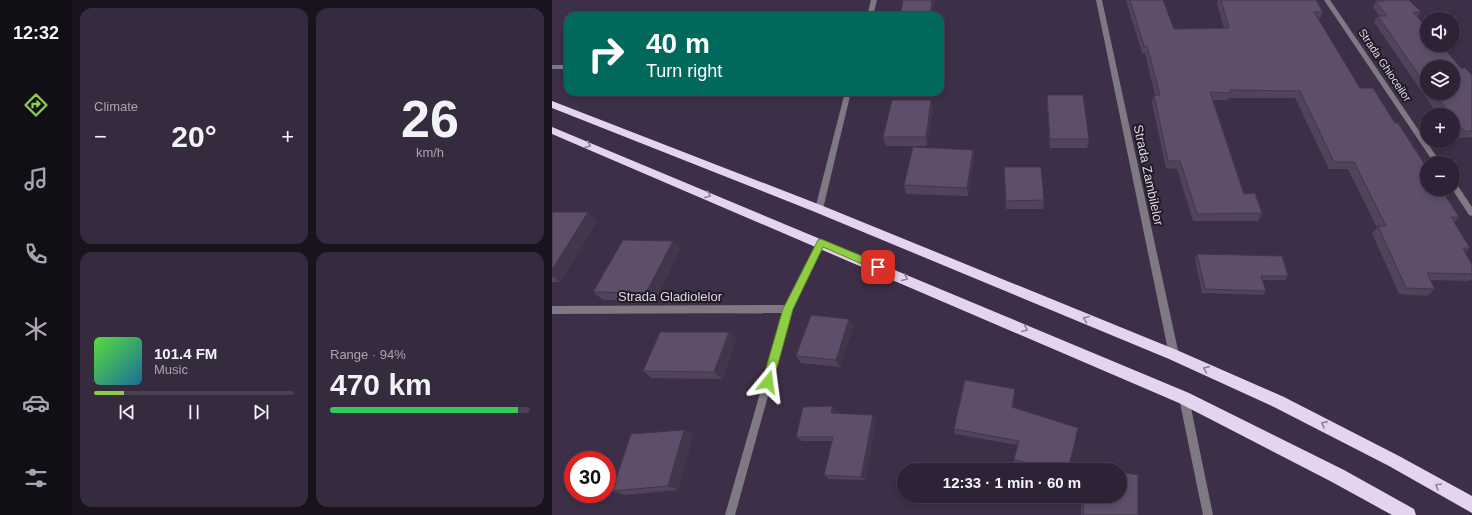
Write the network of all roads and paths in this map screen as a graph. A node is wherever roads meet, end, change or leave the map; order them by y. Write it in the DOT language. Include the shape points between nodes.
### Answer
graph roads {
  1 [pos="874,0"];
  2 [pos="1099,0"];
  3 [pos="1327,0"];
  4 [pos="871,12"];
  5 [pos="552,67"];
  6 [pos="564,67"];
  7 [pos="847,96"];
  8 [pos="552,104"];
  9 [pos="552,130"];
  10 [pos="1433,156"];
  11 [pos="1460,195"];
  12 [pos="818,209"];
  13 [pos="1472,213"];
  14 [pos="821,243"];
  15 [pos="788,309"];
  16 [pos="552,310"];
  17 [pos="1174,356"];
  18 [pos="1184,398"];
  19 [pos="1472,505"];
  20 [pos="730,515"];
  21 [pos="1208,515"];
  22 [pos="1408,515"];
  1 -- 4 [label="street"];
  2 -- 17 [label="street, Strada Zambilelor"];
  3 -- 10 [label="street, Strada Ghioceilor"];
  5 -- 6 [label="street"];
  7 -- 12 [label="street"];
  8 -- 12 [label="highway"];
  9 -- 14 [label="highway, one-way"];
  11 -- 13 [label="street"];
  17 -- 12 [label="highway, one-way"];
  14 -- 15 [label="street"];
  14 -- 18 [label="highway, one-way"];
  15 -- 16 [label="street, Strada Gladiolelor"];
  15 -- 20 [label="street"];
  19 -- 17 [label="highway, one-way" via="1394,461 1279,402"];
  18 -- 21 [label="street"];
  18 -- 22 [label="highway" via="1338,476"];
}
